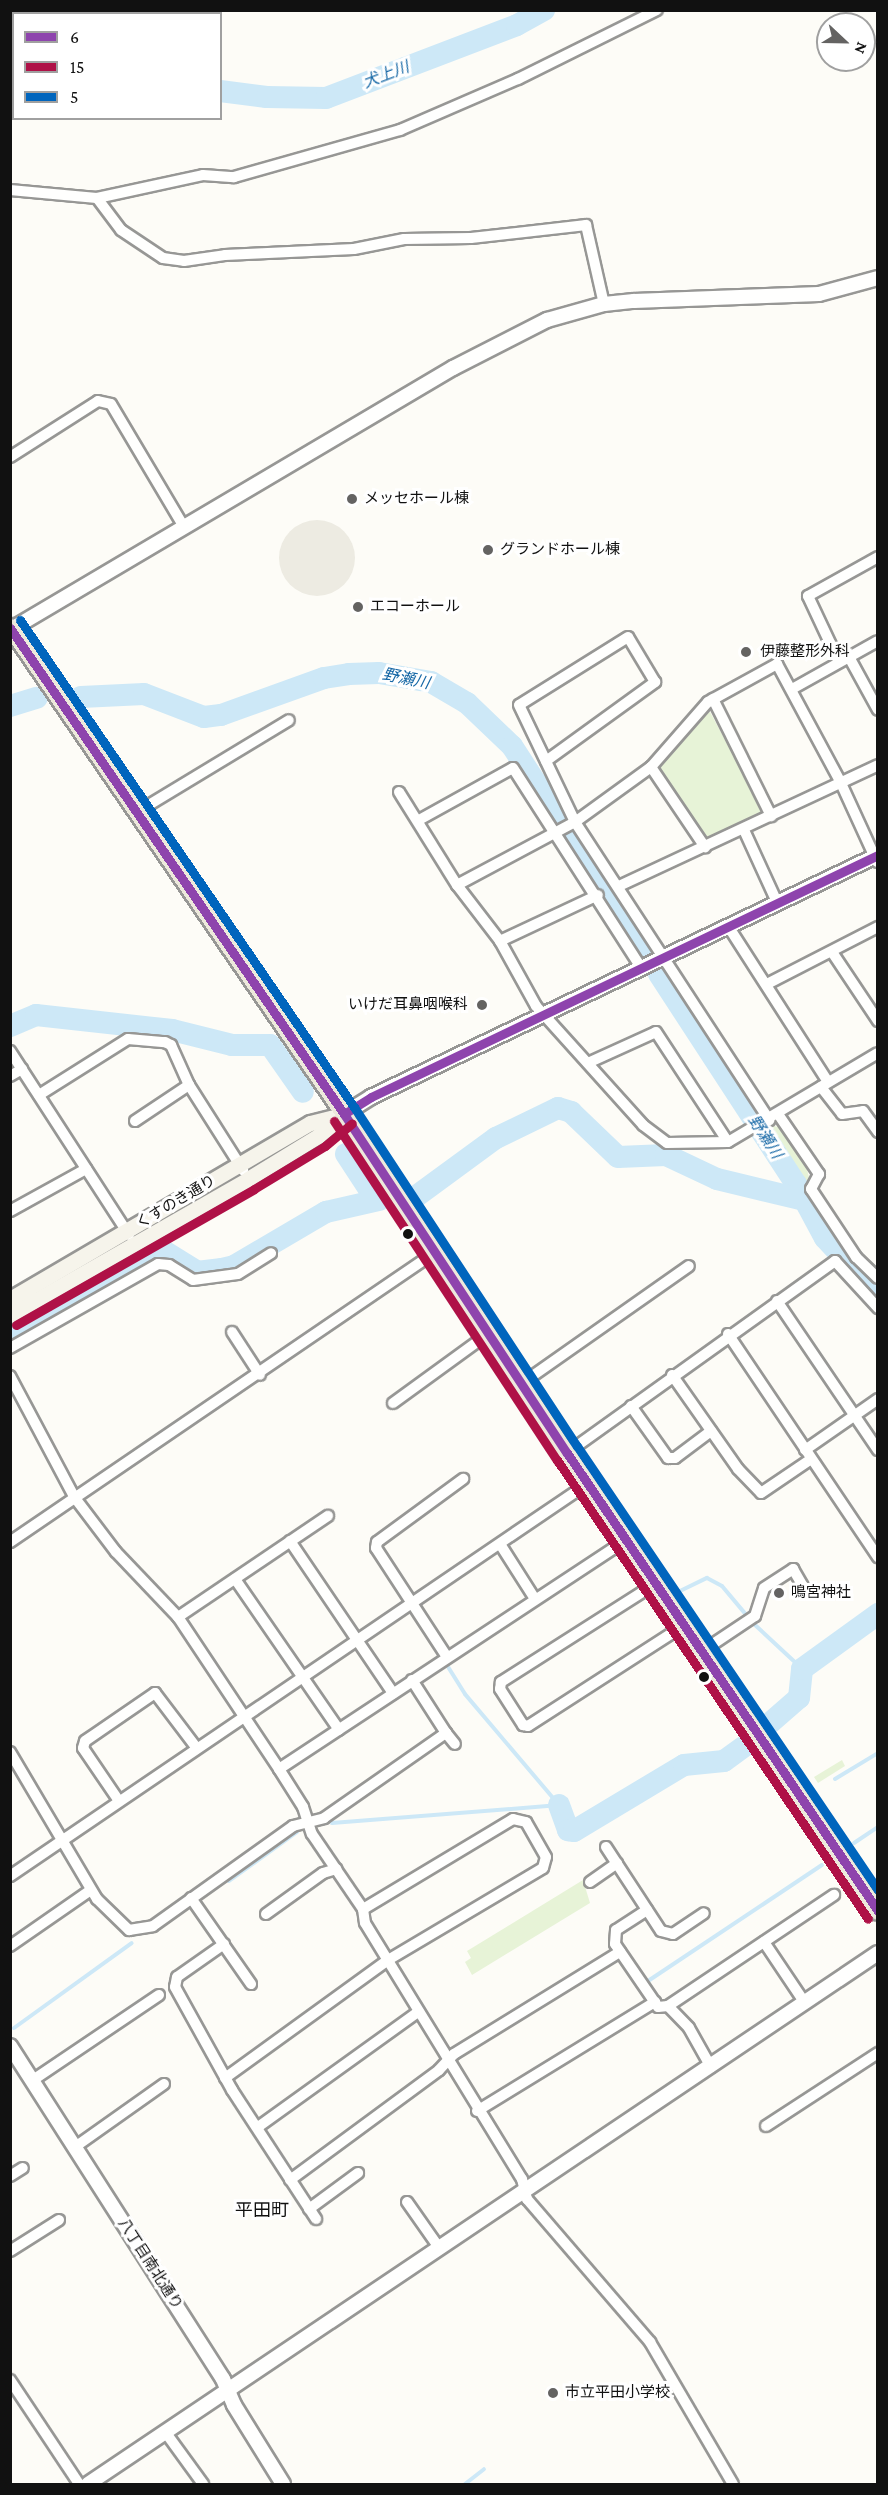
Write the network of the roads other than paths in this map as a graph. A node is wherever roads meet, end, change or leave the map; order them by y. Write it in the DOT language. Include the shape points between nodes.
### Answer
graph roads {
  1 [pos="657,10"];
  2 [pos="10,190"];
  3 [pos="97,198"];
  4 [pos="878,278"];
  5 [pos="604,304"];
  6 [pos="10,457"];
  7 [pos="184,527"];
  8 [pos="878,557"];
  9 [pos="11,629"];
  10 [pos="878,641"];
  11 [pos="844,660"];
  12 [pos="792,689"];
  13 [pos="713,699"];
  14 [pos="878,710"];
  15 [pos="289,720"];
  16 [pos="546,761"];
  17 [pos="878,765"];
  18 [pos="651,767"];
  19 [pos="840,781"];
  20 [pos="399,792"];
  21 [pos="139,811"];
  22 [pos="771,816"];
  23 [pos="419,820"];
  24 [pos="573,823"];
  25 [pos="744,830"];
  26 [pos="558,833"];
  27 [pos="705,847"];
  28 [pos="876,858"];
  29 [pos="457,885"];
  30 [pos="619,886"];
  31 [pos="598,895"];
  32 [pos="777,902"];
  33 [pos="728,926"];
  34 [pos="878,927"];
  35 [pos="500,941"];
  36 [pos="832,952"];
  37 [pos="664,956"];
  38 [pos="641,967"];
  39 [pos="767,984"];
  40 [pos="544,1014"];
  41 [pos="878,1022"];
  42 [pos="10,1051"];
  43 [pos="878,1053"];
  44 [pos="590,1062"];
  45 [pos="22,1069"];
  46 [pos="10,1076"];
  47 [pos="824,1084"];
  48 [pos="189,1085"];
  49 [pos="39,1095"];
  50 [pos="344,1114"];
  51 [pos="135,1121"];
  52 [pos="766,1121"];
  53 [pos="878,1132"];
  54 [pos="729,1142"];
  55 [pos="239,1165"];
  56 [pos="86,1169"];
  57 [pos="248,1179"];
  58 [pos="10,1211"];
  59 [pos="127,1231"];
  60 [pos="134,1247"];
  61 [pos="271,1253"];
  62 [pos="434,1253"];
  63 [pos="689,1266"];
  64 [pos="878,1278"];
  65 [pos="10,1299"];
  66 [pos="777,1301"];
  67 [pos="878,1308"];
  68 [pos="10,1315"];
  69 [pos="232,1332"];
  70 [pos="488,1334"];
  71 [pos="728,1334"];
  72 [pos="10,1348"];
  73 [pos="260,1375"];
  74 [pos="672,1375"];
  75 [pos="10,1376"];
  76 [pos="521,1384"];
  77 [pos="878,1399"];
  78 [pos="393,1403"];
  79 [pos="631,1406"];
  80 [pos="854,1416"];
  81 [pos="711,1431"];
  82 [pos="878,1450"];
  83 [pos="567,1453"];
  84 [pos="808,1454"];
  85 [pos="463,1479"];
  86 [pos="587,1484"];
  87 [pos="75,1498"];
  88 [pos="328,1516"];
  89 [pos="626,1540"];
  90 [pos="291,1541"];
  91 [pos="10,1542"];
  92 [pos="500,1544"];
  93 [pos="878,1557"];
  94 [pos="235,1579"];
  95 [pos="655,1584"];
  96 [pos="803,1586"];
  97 [pos="535,1599"];
  98 [pos="413,1602"];
  99 [pos="178,1617"];
  100 [pos="683,1626"];
  101 [pos="357,1640"];
  102 [pos="701,1652"];
  103 [pos="447,1657"];
  104 [pos="303,1678"];
  105 [pos="412,1680"];
  106 [pos="393,1693"];
  107 [pos="244,1715"];
  108 [pos="339,1730"];
  109 [pos="447,1733"];
  110 [pos="455,1744"];
  111 [pos="196,1747"];
  112 [pos="10,1752"];
  113 [pos="279,1769"];
  114 [pos="119,1801"];
  115 [pos="308,1821"];
  116 [pos="64,1839"];
  117 [pos="606,1847"];
  118 [pos="617,1863"];
  119 [pos="336,1869"];
  120 [pos="10,1876"];
  121 [pos="590,1882"];
  122 [pos="91,1890"];
  123 [pos="834,1894"];
  124 [pos="191,1898"];
  125 [pos="363,1909"];
  126 [pos="647,1910"];
  127 [pos="878,1912"];
  128 [pos="704,1913"];
  129 [pos="266,1914"];
  130 [pos="764,1942"];
  131 [pos="224,1944"];
  132 [pos="10,1946"];
  133 [pos="620,1952"];
  134 [pos="878,1953"];
  135 [pos="388,1960"];
  136 [pos="251,1984"];
  137 [pos="159,1995"];
  138 [pos="654,2002"];
  139 [pos="805,2003"];
  140 [pos="669,2006"];
  141 [pos="418,2012"];
  142 [pos="10,2046"];
  143 [pos="878,2053"];
  144 [pos="448,2062"];
  145 [pos="711,2067"];
  146 [pos="225,2078"];
  147 [pos="33,2080"];
  148 [pos="164,2084"];
  149 [pos="477,2111"];
  150 [pos="766,2126"];
  151 [pos="258,2127"];
  152 [pos="75,2147"];
  153 [pos="23,2168"];
  154 [pos="358,2173"];
  155 [pos="10,2176"];
  156 [pos="290,2180"];
  157 [pos="525,2192"];
  158 [pos="407,2202"];
  159 [pos="309,2208"];
  160 [pos="316,2219"];
  161 [pos="59,2220"];
  162 [pos="440,2249"];
  163 [pos="10,2251"];
  164 [pos="10,2380"];
  165 [pos="228,2391"];
  166 [pos="166,2433"];
  167 [pos="79,2484"];
  168 [pos="88,2484"];
  169 [pos="203,2484"];
  170 [pos="283,2484"];
  171 [pos="733,2484"];
  1 -- 3 [label="street" via="518,79 400,130 234,177 203,175"];
  2 -- 3 [label="street"];
  3 -- 5 [label="street" via="121,230 163,258 184,261 225,255 354,249 404,239 471,238 586,225"];
  4 -- 5 [label="street" via="819,294"];
  5 -- 7 [label="street" via="569,312 514,334"];
  6 -- 7 [label="street" via="98,401 111,404"];
  7 -- 9 [label="street"];
  8 -- 11 [label="street" via="808,596"];
  9 -- 21 [label="main road"];
  10 -- 11 [label="street"];
  11 -- 12 [label="street"];
  11 -- 14 [label="street"];
  12 -- 13 [label="street" via="777,664"];
  12 -- 19 [label="street"];
  13 -- 18 [label="street"];
  13 -- 22 [label="street"];
  15 -- 21 [label="street"];
  16 -- 16 [label="street" via="655,682 628,637 519,705"];
  16 -- 24 [label="street"];
  17 -- 19 [label="street"];
  18 -- 24 [label="street"];
  18 -- 27 [label="street"];
  19 -- 22 [label="street"];
  19 -- 28 [label="street"];
  20 -- 23 [label="street"];
  21 -- 50 [label="main road" via="266,1006"];
  22 -- 25 [label="street"];
  23 -- 26 [label="street" via="513,768"];
  23 -- 29 [label="street"];
  24 -- 26 [label="street"];
  24 -- 30 [label="street"];
  25 -- 27 [label="street"];
  25 -- 32 [label="street"];
  26 -- 29 [label="street"];
  26 -- 31 [label="street"];
  27 -- 30 [label="street"];
  28 -- 32 [label="street, くすのき通り"];
  29 -- 35 [label="street"];
  30 -- 37 [label="street"];
  31 -- 35 [label="street"];
  31 -- 38 [label="street"];
  32 -- 33 [label="street, くすのき通り"];
  33 -- 37 [label="street, くすのき通り"];
  33 -- 39 [label="street"];
  34 -- 36 [label="street"];
  35 -- 40 [label="street"];
  36 -- 39 [label="street"];
  36 -- 41 [label="street"];
  37 -- 38 [label="street, くすのき通り"];
  37 -- 52 [label="street"];
  38 -- 40 [label="street, くすのき通り"];
  39 -- 47 [label="street"];
  40 -- 44 [label="street"];
  40 -- 50 [label="street, くすのき通り" via="370,1097"];
  42 -- 45 [label="street"];
  43 -- 47 [label="street"];
  44 -- 54 [label="street" via="643,1125 667,1143"];
  44 -- 54 [label="street" via="656,1032"];
  45 -- 46 [label="street"];
  45 -- 49 [label="street"];
  47 -- 52 [label="street"];
  47 -- 53 [label="street" via="842,1114 863,1111"];
  48 -- 49 [label="street" via="171,1046 132,1038"];
  48 -- 51 [label="street"];
  48 -- 55 [label="street"];
  49 -- 56 [label="street"];
  50 -- 55 [label="main road, くすのき通り" via="310,1123"];
  50 -- 57 [label="main road, くすのき通り" via="318,1136"];
  50 -- 62 [label="main road"];
  52 -- 54 [label="street"];
  52 -- 64 [label="street" via="819,1174 811,1189 856,1257"];
  55 -- 57 [label="street"];
  55 -- 59 [label="main road, くすのき通り"];
  56 -- 58 [label="street"];
  56 -- 59 [label="street"];
  57 -- 60 [label="main road, くすのき通り"];
  59 -- 60 [label="street"];
  59 -- 65 [label="main road, くすのき通り"];
  60 -- 68 [label="main road, くすのき通り"];
  61 -- 72 [label="street" via="238,1274 193,1280 169,1265 158,1263"];
  62 -- 70 [label="main road"];
  62 -- 73 [label="street"];
  63 -- 76 [label="street"];
  66 -- 67 [label="street" via="835,1261"];
  66 -- 71 [label="street"];
  66 -- 80 [label="street"];
  69 -- 73 [label="street"];
  70 -- 76 [label="main road"];
  70 -- 78 [label="street"];
  71 -- 74 [label="street"];
  71 -- 84 [label="street"];
  73 -- 87 [label="street"];
  74 -- 79 [label="street"];
  74 -- 81 [label="street"];
  75 -- 87 [label="street"];
  76 -- 83 [label="main road"];
  77 -- 80 [label="street"];
  79 -- 81 [label="street" via="668,1458 675,1458"];
  79 -- 83 [label="street"];
  80 -- 82 [label="street"];
  80 -- 84 [label="street"];
  81 -- 84 [label="street" via="761,1493"];
  83 -- 86 [label="main road"];
  84 -- 93 [label="street"];
  85 -- 98 [label="street" via="377,1542 376,1548"];
  86 -- 89 [label="main road"];
  86 -- 92 [label="street"];
  87 -- 91 [label="street"];
  87 -- 99 [label="street" via="116,1552"];
  88 -- 90 [label="street"];
  89 -- 95 [label="main road"];
  89 -- 97 [label="street"];
  90 -- 94 [label="street"];
  90 -- 101 [label="street"];
  92 -- 97 [label="street"];
  92 -- 98 [label="street"];
  94 -- 99 [label="street"];
  94 -- 104 [label="street"];
  95 -- 100 [label="main road"];
  95 -- 100 [label="street" via="501,1682 500,1689 523,1725 528,1726"];
  96 -- 102 [label="street" via="793,1569 764,1588 755,1616"];
  97 -- 103 [label="street"];
  98 -- 101 [label="street"];
  98 -- 103 [label="street"];
  99 -- 107 [label="street"];
  100 -- 102 [label="main road"];
  101 -- 104 [label="street"];
  101 -- 106 [label="street"];
  102 -- 127 [label="main road"];
  103 -- 105 [label="street"];
  104 -- 107 [label="street"];
  104 -- 108 [label="street"];
  105 -- 106 [label="street"];
  105 -- 109 [label="street"];
  106 -- 108 [label="street"];
  107 -- 111 [label="street"];
  107 -- 113 [label="street"];
  108 -- 113 [label="street"];
  109 -- 110 [label="street"];
  109 -- 115 [label="street" via="324,1818"];
  111 -- 114 [label="street"];
  111 -- 114 [label="street" via="155,1693 85,1741 84,1748"];
  112 -- 116 [label="street"];
  113 -- 115 [label="street"];
  114 -- 116 [label="street"];
  115 -- 119 [label="street"];
  115 -- 124 [label="street" via="293,1826"];
  116 -- 120 [label="street"];
  116 -- 122 [label="street"];
  117 -- 118 [label="street"];
  118 -- 121 [label="street"];
  118 -- 126 [label="street"];
  119 -- 125 [label="street"];
  119 -- 129 [label="street" via="323,1873"];
  122 -- 124 [label="street" via="129,1930 153,1926"];
  122 -- 132 [label="street"];
  123 -- 130 [label="street"];
  124 -- 131 [label="street"];
  125 -- 135 [label="street" via="365,1923"];
  125 -- 135 [label="street" via="513,1819 526,1822 546,1857 543,1868"];
  126 -- 128 [label="street" via="661,1931 674,1934"];
  126 -- 133 [label="street" via="616,1930 615,1944"];
  130 -- 139 [label="street"];
  130 -- 140 [label="street"];
  131 -- 136 [label="street"];
  131 -- 146 [label="street" via="177,1977 175,1987"];
  133 -- 138 [label="street"];
  133 -- 144 [label="street" via="454,2054"];
  134 -- 139 [label="street"];
  135 -- 141 [label="street"];
  135 -- 146 [label="street"];
  137 -- 147 [label="street"];
  138 -- 140 [label="street" via="658,2007"];
  138 -- 149 [label="street"];
  139 -- 145 [label="street"];
  140 -- 145 [label="street" via="689,2028"];
  141 -- 144 [label="street"];
  141 -- 151 [label="street"];
  142 -- 147 [label="street, 八丁目南北通り"];
  143 -- 150 [label="street"];
  144 -- 149 [label="street"];
  144 -- 156 [label="street"];
  145 -- 157 [label="street"];
  146 -- 151 [label="street"];
  147 -- 152 [label="street, 八丁目南北通り"];
  148 -- 152 [label="street"];
  149 -- 157 [label="street" via="522,2179"];
  151 -- 156 [label="street"];
  152 -- 165 [label="street, 八丁目南北通り"];
  153 -- 155 [label="street"];
  154 -- 159 [label="street"];
  156 -- 159 [label="street"];
  157 -- 162 [label="street"];
  157 -- 171 [label="street" via="574,2257 650,2342"];
  158 -- 162 [label="street"];
  159 -- 160 [label="street"];
  161 -- 163 [label="street"];
  162 -- 165 [label="street"];
  164 -- 167 [label="street"];
  165 -- 166 [label="street"];
  165 -- 170 [label="street, 八丁目南北通り"];
  166 -- 168 [label="street"];
  166 -- 169 [label="street"];
}
